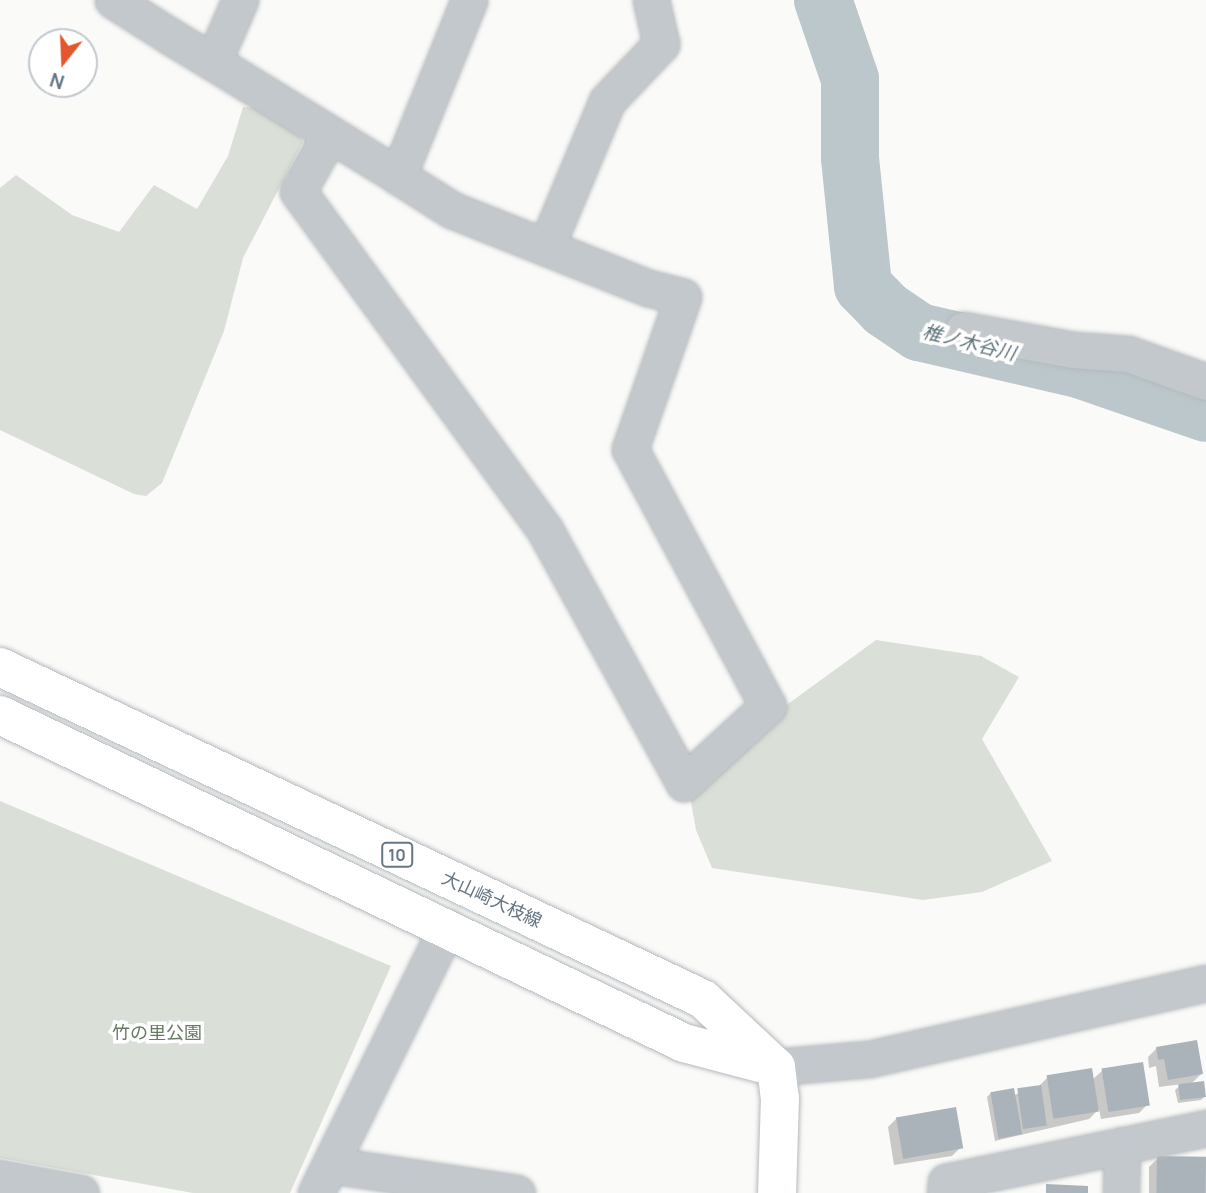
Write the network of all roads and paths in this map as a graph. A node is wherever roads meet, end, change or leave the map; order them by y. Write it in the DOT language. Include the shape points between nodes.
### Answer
graph roads {
  1 [pos="113,0"];
  2 [pos="240,0"];
  3 [pos="469,0"];
  4 [pos="651,0"];
  5 [pos="213,62"];
  6 [pos="330,134"];
  7 [pos="398,176"];
  8 [pos="547,247"];
  9 [pos="963,330"];
  10 [pos="1206,382"];
  11 [pos="0,667"];
  12 [pos="0,715"];
  13 [pos="447,927"];
  14 [pos="1206,983"];
  15 [pos="776,1067"];
  16 [pos="1206,1128"];
  17 [pos="1122,1145"];
  18 [pos="0,1178"];
  19 [pos="324,1179"];
  20 [pos="81,1193"];
  21 [pos="517,1193"];
  22 [pos="777,1193"];
  23 [pos="945,1193"];
  24 [pos="1121,1193"];
  1 -- 5 [label="street"];
  2 -- 5 [label="street"];
  3 -- 7 [label="street"];
  4 -- 8 [label="street" via="662,44 607,101"];
  5 -- 6 [label="street"];
  6 -- 7 [label="street"];
  6 -- 8 [label="street" via="298,191 545,530 684,783 768,706 630,449 683,297 648,288"];
  7 -- 8 [label="street" via="452,210"];
  9 -- 10 [label="street" via="1073,350 1128,354"];
  11 -- 15 [label="main road, 大山崎大枝線 / 10" via="703,999"];
  12 -- 13 [label="main road, 10"];
  13 -- 15 [label="main road, 10" via="684,1043"];
  13 -- 19 [label="street"];
  14 -- 15 [label="street" via="869,1059"];
  15 -- 22 [label="main road"];
  16 -- 17 [label="street"];
  17 -- 23 [label="street" via="946,1182"];
  17 -- 24 [label="street"];
  18 -- 20 [label="street"];
  19 -- 21 [label="street"];
}
